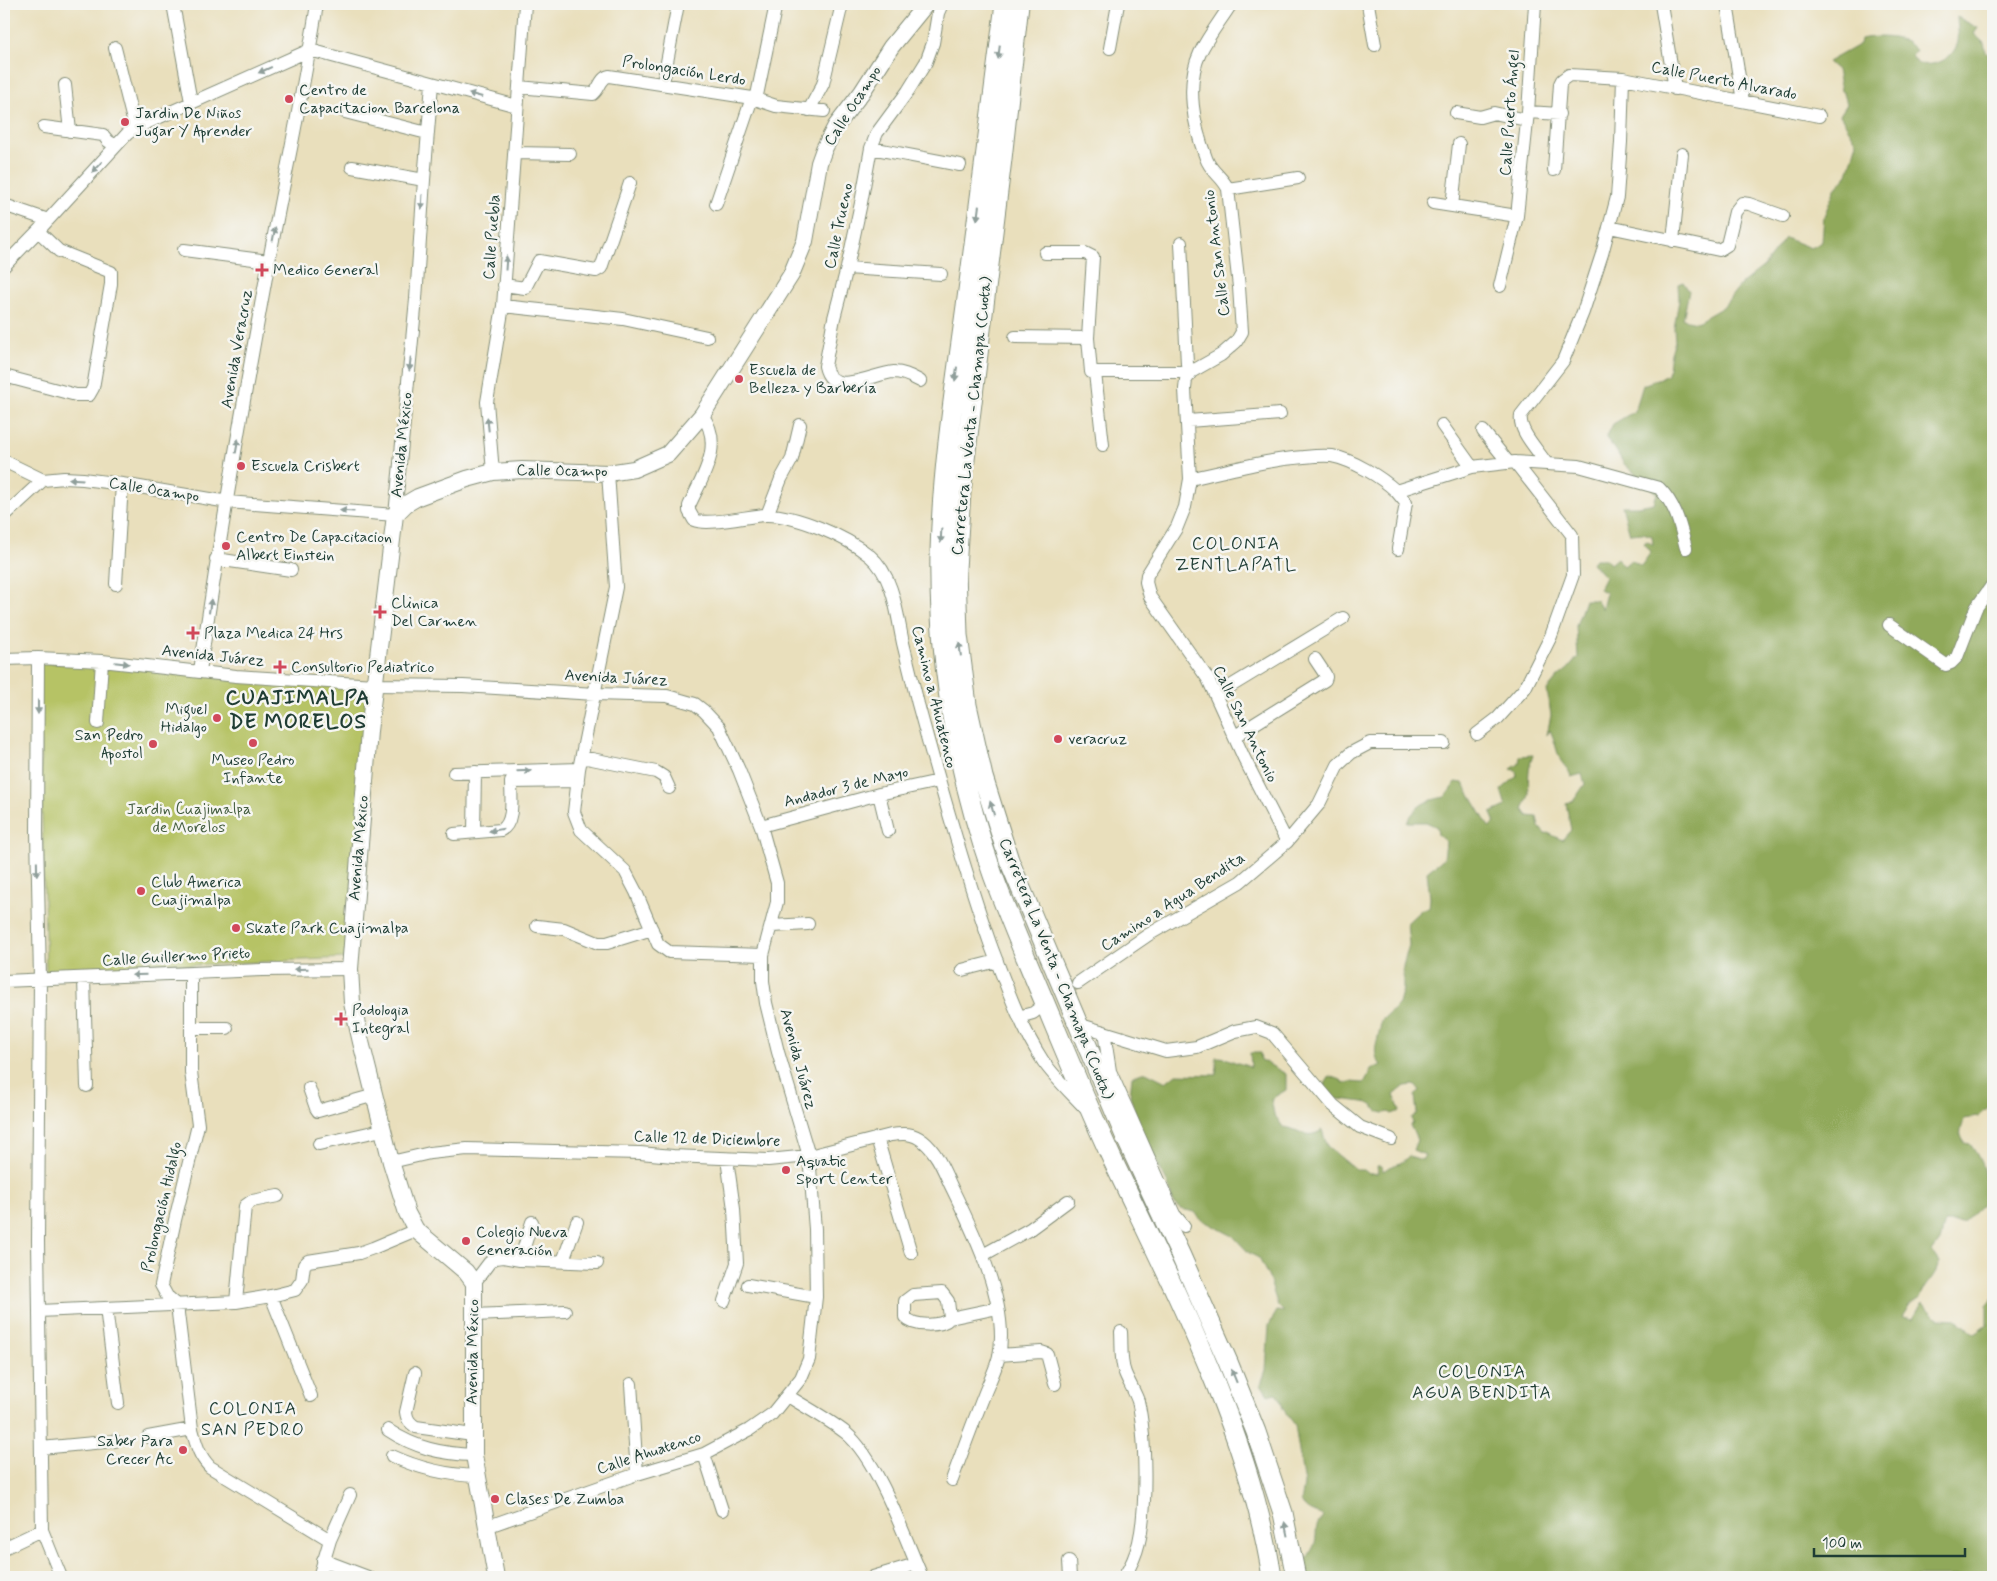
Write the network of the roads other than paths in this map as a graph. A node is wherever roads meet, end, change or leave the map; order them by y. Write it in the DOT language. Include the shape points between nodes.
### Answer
graph roads {
  1 [pos="173,4"];
  2 [pos="317,4"];
  3 [pos="526,4"];
  4 [pos="678,4"];
  5 [pos="776,4"];
  6 [pos="842,4"];
  7 [pos="926,4"];
  8 [pos="942,4"];
  9 [pos="1014,4"];
  10 [pos="1118,4"];
  11 [pos="1231,4"];
  12 [pos="1368,4"];
  13 [pos="1535,4"];
  14 [pos="1661,4"];
  15 [pos="1727,4"];
  16 [pos="1375,45"];
  17 [pos="114,48"];
  18 [pos="1110,48"];
  19 [pos="310,50"];
  20 [pos="1623,78"];
  21 [pos="663,83"];
  22 [pos="432,84"];
  23 [pos="65,85"];
  24 [pos="519,87"];
  25 [pos="1675,88"];
  26 [pos="754,99"];
  27 [pos="1743,101"];
  28 [pos="191,102"];
  29 [pos="517,106"];
  30 [pos="810,110"];
  31 [pos="346,112"];
  32 [pos="824,112"];
  33 [pos="1456,113"];
  34 [pos="1559,114"];
  35 [pos="1527,116"];
  36 [pos="1819,116"];
  37 [pos="44,128"];
  38 [pos="135,128"];
  39 [pos="70,131"];
  40 [pos="427,132"];
  41 [pos="1459,144"];
  42 [pos="116,146"];
  43 [pos="871,148"];
  44 [pos="514,153"];
  45 [pos="570,154"];
  46 [pos="1682,154"];
  47 [pos="960,165"];
  48 [pos="352,167"];
  49 [pos="1554,170"];
  50 [pos="1298,178"];
  51 [pos="424,180"];
  52 [pos="630,183"];
  53 [pos="1228,189"];
  54 [pos="1433,203"];
  55 [pos="716,204"];
  56 [pos="4,206"];
  57 [pos="1452,206"];
  58 [pos="1512,215"];
  59 [pos="1783,216"];
  60 [pos="48,220"];
  61 [pos="1609,227"];
  62 [pos="38,231"];
  63 [pos="1673,241"];
  64 [pos="1181,243"];
  65 [pos="184,250"];
  66 [pos="1045,253"];
  67 [pos="269,261"];
  68 [pos="4,266"];
  69 [pos="847,268"];
  70 [pos="941,274"];
  71 [pos="504,285"];
  72 [pos="1500,286"];
  73 [pos="503,306"];
  74 [pos="707,337"];
  75 [pos="1015,337"];
  76 [pos="1088,338"];
  77 [pos="1191,372"];
  78 [pos="1095,373"];
  79 [pos="4,376"];
  80 [pos="920,381"];
  81 [pos="1280,414"];
  82 [pos="702,415"];
  83 [pos="1188,421"];
  84 [pos="800,425"];
  85 [pos="1442,425"];
  86 [pos="1483,431"];
  87 [pos="1103,445"];
  88 [pos="4,461"];
  89 [pos="1512,462"];
  90 [pos="1546,463"];
  91 [pos="1472,467"];
  92 [pos="493,472"];
  93 [pos="608,473"];
  94 [pos="43,480"];
  95 [pos="1190,480"];
  96 [pos="122,484"];
  97 [pos="1396,491"];
  98 [pos="228,502"];
  99 [pos="395,515"];
  100 [pos="767,515"];
  101 [pos="4,516"];
  102 [pos="1686,548"];
  103 [pos="1398,549"];
  104 [pos="216,559"];
  105 [pos="291,570"];
  106 [pos="116,584"];
  107 [pos="1993,584"];
  108 [pos="1343,618"];
  109 [pos="1889,625"];
  110 [pos="38,658"];
  111 [pos="4,659"];
  112 [pos="1315,659"];
  113 [pos="102,661"];
  114 [pos="200,671"];
  115 [pos="374,685"];
  116 [pos="595,694"];
  117 [pos="1216,695"];
  118 [pos="98,723"];
  119 [pos="1477,734"];
  120 [pos="1235,736"];
  121 [pos="1444,743"];
  122 [pos="580,769"];
  123 [pos="475,772"];
  124 [pos="454,773"];
  125 [pos="939,781"];
  126 [pos="669,788"];
  127 [pos="879,794"];
  128 [pos="761,826"];
  129 [pos="888,831"];
  130 [pos="474,832"];
  131 [pos="454,834"];
  132 [pos="1287,842"];
  133 [pos="808,924"];
  134 [pos="537,926"];
  135 [pos="772,926"];
  136 [pos="652,929"];
  137 [pos="764,955"];
  138 [pos="997,961"];
  139 [pos="350,969"];
  140 [pos="962,970"];
  141 [pos="190,974"];
  142 [pos="84,978"];
  143 [pos="40,979"];
  144 [pos="4,981"];
  145 [pos="1078,983"];
  146 [pos="1040,1011"];
  147 [pos="1019,1017"];
  148 [pos="1084,1026"];
  149 [pos="192,1028"];
  150 [pos="226,1028"];
  151 [pos="1104,1032"];
  152 [pos="86,1086"];
  153 [pos="310,1088"];
  154 [pos="374,1095"];
  155 [pos="1092,1115"];
  156 [pos="382,1130"];
  157 [pos="877,1138"];
  158 [pos="1391,1139"];
  159 [pos="319,1144"];
  160 [pos="809,1156"];
  161 [pos="727,1159"];
  162 [pos="391,1162"];
  163 [pos="278,1196"];
  164 [pos="1068,1201"];
  165 [pos="532,1222"];
  166 [pos="577,1222"];
  167 [pos="1184,1226"];
  168 [pos="416,1230"];
  169 [pos="911,1253"];
  170 [pos="983,1255"];
  171 [pos="520,1260"];
  172 [pos="563,1261"];
  173 [pos="597,1263"];
  174 [pos="474,1283"];
  175 [pos="748,1285"];
  176 [pos="271,1296"];
  177 [pos="816,1297"];
  178 [pos="236,1302"];
  179 [pos="724,1302"];
  180 [pos="177,1305"];
  181 [pos="106,1308"];
  182 [pos="998,1308"];
  183 [pos="39,1311"];
  184 [pos="565,1311"];
  185 [pos="474,1316"];
  186 [pos="950,1318"];
  187 [pos="1122,1332"];
  188 [pos="999,1355"];
  189 [pos="415,1373"];
  190 [pos="631,1384"];
  191 [pos="1055,1384"];
  192 [pos="311,1396"];
  193 [pos="788,1396"];
  194 [pos="118,1403"];
  195 [pos="192,1429"];
  196 [pos="388,1430"];
  197 [pos="473,1435"];
  198 [pos="148,1437"];
  199 [pos="115,1441"];
  200 [pos="41,1448"];
  201 [pos="704,1454"];
  202 [pos="474,1455"];
  203 [pos="392,1456"];
  204 [pos="637,1474"];
  205 [pos="477,1476"];
  206 [pos="952,1480"];
  207 [pos="350,1495"];
  208 [pos="722,1510"];
  209 [pos="486,1528"];
  210 [pos="42,1530"];
  211 [pos="330,1540"];
  212 [pos="4,1548"];
  213 [pos="323,1560"];
  214 [pos="1069,1561"];
  215 [pos="916,1564"];
  216 [pos="61,1577"];
  217 [pos="319,1577"];
  218 [pos="368,1577"];
  219 [pos="496,1577"];
  220 [pos="873,1577"];
  221 [pos="922,1577"];
  222 [pos="1070,1577"];
  223 [pos="1124,1577"];
  224 [pos="1272,1577"];
  225 [pos="1296,1577"];
  1 -- 28 [label="street"];
  2 -- 19 [label="street, Avenida Veracruz"];
  3 -- 24 [label="street, Calle Puebla"];
  4 -- 21 [label="street"];
  5 -- 26 [label="street"];
  6 -- 30 [label="street" via="823,84"];
  7 -- 82 [label="main road, Calle Ocampo" via="891,47 836,126 819,163 805,241 796,263"];
  8 -- 43 [label="street, Calle Trueno" via="926,62"];
  9 -- 155 [label="highway, Carretera La Venta - Chamapa (Cuota), one-way" via="952,409 940,560 944,653 956,744 992,873"];
  225 -- 9 [label="highway, Carretera La Venta - Chamapa (Cuota), one-way" via="1283,1513 1232,1371 1126,1138 1008,860 983,777 967,705 958,635 956,569 961,492 1002,159"];
  10 -- 18 [label="street"];
  11 -- 53 [label="street, Calle San Antonio" via="1200,52 1191,88 1206,158"];
  12 -- 16 [label="street"];
  13 -- 35 [label="street, Calle Puerto Ángel"];
  14 -- 25 [label="street"];
  15 -- 27 [label="street"];
  17 -- 38 [label="street"];
  19 -- 22 [label="street"];
  19 -- 28 [label="street, one-way"];
  67 -- 19 [label="street, Avenida Veracruz, one-way"];
  20 -- 25 [label="street, Calle Puerto Alvarado"];
  20 -- 34 [label="street, Calle Puerto Alvarado" via="1576,75 1564,78 1560,84"];
  20 -- 61 [label="street" via="1617,197"];
  21 -- 24 [label="street, Prolongación Lerdo" via="609,76 602,80 597,92 589,95"];
  21 -- 26 [label="street, Prolongación Lerdo"];
  29 -- 22 [label="street, one-way"];
  22 -- 40 [label="street, Avenida México"];
  23 -- 39 [label="street"];
  24 -- 29 [label="street, Calle Puebla"];
  25 -- 27 [label="street, Calle Puerto Alvarado"];
  26 -- 30 [label="street, Prolongación Lerdo" via="776,106"];
  26 -- 55 [label="street"];
  27 -- 36 [label="street, Calle Puerto Alvarado"];
  28 -- 38 [label="street"];
  29 -- 44 [label="street, Calle Puebla"];
  30 -- 32 [label="street, Prolongación Lerdo"];
  31 -- 40 [label="street"];
  33 -- 35 [label="street" via="1480,117 1494,114"];
  34 -- 35 [label="street"];
  34 -- 49 [label="street"];
  35 -- 58 [label="street, Calle Puerto Ángel"];
  37 -- 39 [label="street"];
  38 -- 42 [label="street"];
  39 -- 42 [label="street" via="103,136"];
  40 -- 51 [label="street, Avenida México"];
  41 -- 57 [label="street"];
  42 -- 60 [label="street, one-way"];
  43 -- 47 [label="street"];
  43 -- 69 [label="street, Calle Trueno"];
  44 -- 45 [label="street"];
  71 -- 44 [label="street, Calle Puebla, one-way"];
  46 -- 63 [label="street"];
  48 -- 51 [label="street"];
  50 -- 53 [label="street"];
  51 -- 99 [label="street, Avenida México, one-way"];
  52 -- 71 [label="street" via="601,268 596,272 539,261 525,288"];
  53 -- 77 [label="street, Calle San Antonio" via="1242,332 1221,355"];
  54 -- 57 [label="street"];
  56 -- 60 [label="street"];
  57 -- 58 [label="street"];
  58 -- 72 [label="street, Calle Puerto Ángel"];
  59 -- 63 [label="street" via="1742,203 1735,212 1727,245 1722,249"];
  60 -- 62 [label="street"];
  61 -- 63 [label="street"];
  61 -- 90 [label="street" via="1592,288 1563,360 1521,415 1522,428"];
  62 -- 68 [label="street"];
  62 -- 79 [label="street" via="59,252 111,272 112,284 93,388 89,395 76,395"];
  64 -- 77 [label="street" via="1187,364"];
  65 -- 67 [label="street"];
  66 -- 76 [label="street" via="1085,253 1093,257"];
  98 -- 67 [label="street, Avenida Veracruz, one-way"];
  69 -- 70 [label="street"];
  69 -- 80 [label="street, Calle Trueno" via="827,350 826,373 831,379 847,383 895,372"];
  71 -- 73 [label="street, Calle Puebla"];
  73 -- 74 [label="street" via="623,319"];
  92 -- 73 [label="street, Calle Puebla, one-way" via="487,402"];
  75 -- 76 [label="street"];
  76 -- 78 [label="street" via="1090,369"];
  77 -- 78 [label="street, Calle San Antonio"];
  77 -- 83 [label="street, Calle San Antonio" via="1185,389"];
  78 -- 87 [label="street"];
  81 -- 83 [label="street"];
  82 -- 93 [label="main road, Calle Ocampo" via="668,454 634,469"];
  82 -- 100 [label="street, Camino a Ahuatenco" via="710,425 713,440 710,461 689,506 690,516 707,522"];
  83 -- 95 [label="street, Calle San Antonio"];
  84 -- 100 [label="street" via="792,459"];
  85 -- 91 [label="street"];
  86 -- 89 [label="street"];
  88 -- 94 [label="street, Calle Ocampo"];
  89 -- 90 [label="street"];
  89 -- 91 [label="street"];
  89 -- 119 [label="street" via="1572,535 1573,575 1551,636 1524,688 1498,718"];
  90 -- 102 [label="street" via="1579,466 1659,488 1678,516"];
  91 -- 97 [label="street"];
  92 -- 93 [label="main road, Calle Ocampo"];
  92 -- 99 [label="main road, Calle Ocampo" via="418,497"];
  93 -- 116 [label="street" via="616,587"];
  96 -- 94 [label="street, Calle Ocampo, one-way" via="64,478"];
  94 -- 101 [label="street"];
  95 -- 97 [label="street" via="1285,458 1332,456 1373,474"];
  95 -- 117 [label="street, Calle San Antonio" via="1178,527 1149,569 1146,582 1150,597"];
  96 -- 98 [label="street, Calle Ocampo"];
  96 -- 106 [label="street"];
  97 -- 103 [label="street" via="1406,503"];
  99 -- 98 [label="street, Calle Ocampo, one-way"];
  98 -- 104 [label="street, Avenida Veracruz"];
  99 -- 115 [label="main road, Avenida México"];
  100 -- 125 [label="street, Camino a Ahuatenco" via="804,523 845,541 871,557 882,571 893,601"];
  104 -- 105 [label="street"];
  114 -- 104 [label="street, Avenida Veracruz, one-way"];
  107 -- 109 [label="street" via="1976,608 1957,657 1951,663 1946,664"];
  108 -- 117 [label="street"];
  110 -- 111 [label="street, Avenida Juárez"];
  110 -- 113 [label="street, Avenida Juárez"];
  110 -- 143 [label="street, one-way"];
  112 -- 120 [label="street" via="1325,674 1325,680"];
  113 -- 114 [label="street, Avenida Juárez, one-way"];
  113 -- 118 [label="street"];
  114 -- 115 [label="street, Avenida Juárez"];
  115 -- 116 [label="street, Avenida Juárez" via="463,686"];
  115 -- 139 [label="main road, Avenida México"];
  116 -- 122 [label="street"];
  116 -- 128 [label="street, Avenida Juárez" via="667,696 684,700 704,711 719,727 728,744"];
  117 -- 120 [label="street, Calle San Antonio"];
  120 -- 132 [label="street, Calle San Antonio"];
  121 -- 132 [label="street, Camino a Agua Bendita" via="1370,743 1351,753 1338,765 1318,804"];
  123 -- 122 [label="street, one-way"];
  122 -- 126 [label="street" via="656,772 664,777"];
  122 -- 130 [label="street, one-way" via="511,782 509,824 501,830"];
  122 -- 136 [label="street" via="574,812 581,830 625,872"];
  123 -- 124 [label="street"];
  123 -- 130 [label="street"];
  125 -- 127 [label="street, Andador 3 de Mayo"];
  125 -- 138 [label="street, Camino a Ahuatenco"];
  127 -- 128 [label="street, Andador 3 de Mayo"];
  127 -- 129 [label="street"];
  128 -- 135 [label="street, Avenida Juárez" via="777,883"];
  130 -- 131 [label="street"];
  132 -- 145 [label="street, Camino a Agua Bendita" via="1240,882 1148,935"];
  133 -- 135 [label="street"];
  134 -- 136 [label="street" via="564,928 598,943"];
  135 -- 137 [label="street, Avenida Juárez"];
  136 -- 137 [label="street" via="658,944 669,952"];
  137 -- 160 [label="street, Avenida Juárez" via="766,1003"];
  138 -- 140 [label="street"];
  138 -- 147 [label="street, Camino a Ahuatenco"];
  139 -- 141 [label="street, Calle Guillermo Prieto, one-way"];
  139 -- 154 [label="main road, Avenida México" via="352,1003"];
  141 -- 142 [label="street, Calle Guillermo Prieto, one-way"];
  141 -- 149 [label="street, Prolongación Hidalgo"];
  142 -- 143 [label="street, Calle Guillermo Prieto"];
  142 -- 152 [label="street"];
  143 -- 144 [label="street, Calle Guillermo Prieto"];
  143 -- 183 [label="street"];
  146 -- 147 [label="street"];
  147 -- 155 [label="street, Camino a Ahuatenco" via="1043,1061"];
  148 -- 151 [label="street"];
  149 -- 150 [label="street"];
  149 -- 180 [label="street, Prolongación Hidalgo" via="191,1072 198,1125 161,1285"];
  151 -- 158 [label="street" via="1166,1051 1197,1047 1235,1031 1256,1028 1272,1033 1333,1105 1360,1127"];
  151 -- 167 [label="street" via="1110,1070 1174,1214"];
  153 -- 154 [label="street" via="318,1111"];
  154 -- 156 [label="main road, Avenida México"];
  155 -- 224 [label="highway, Carretera La Venta - Chamapa (Cuota)" via="1165,1269 1233,1432 1259,1512"];
  156 -- 159 [label="street"];
  156 -- 162 [label="main road, Avenida México"];
  157 -- 160 [label="street, Calle 12 de Diciembre"];
  157 -- 169 [label="street"];
  157 -- 170 [label="street, Calle 12 de Diciembre" via="904,1133 914,1135 935,1154"];
  160 -- 161 [label="street, Calle 12 de Diciembre"];
  160 -- 177 [label="street, Avenida Juárez"];
  161 -- 162 [label="street, Calle 12 de Diciembre" via="640,1153 467,1149"];
  161 -- 179 [label="street" via="737,1263"];
  162 -- 168 [label="main road, Avenida México" via="407,1213"];
  163 -- 178 [label="street" via="252,1201 245,1206"];
  164 -- 170 [label="street" via="1030,1229"];
  165 -- 171 [label="street"];
  166 -- 172 [label="street"];
  168 -- 174 [label="main road, Avenida México" via="466,1272"];
  168 -- 176 [label="street" via="359,1253 308,1261 296,1290"];
  170 -- 182 [label="street, Calle 12 de Diciembre"];
  171 -- 172 [label="street"];
  171 -- 174 [label="street" via="495,1258"];
  172 -- 173 [label="street"];
  174 -- 185 [label="main road, Avenida México"];
  175 -- 177 [label="street"];
  176 -- 178 [label="street"];
  176 -- 192 [label="street"];
  177 -- 193 [label="street, Avenida Juárez" via="809,1359"];
  178 -- 180 [label="street"];
  180 -- 181 [label="street"];
  180 -- 195 [label="street"];
  181 -- 183 [label="street"];
  181 -- 194 [label="street"];
  182 -- 186 [label="street"];
  182 -- 188 [label="street, Calle 12 de Diciembre"];
  183 -- 200 [label="street"];
  184 -- 185 [label="street"];
  185 -- 197 [label="main road, Avenida México"];
  187 -- 223 [label="street" via="1124,1372 1137,1400 1143,1460 1139,1541 1133,1562"];
  188 -- 191 [label="street" via="1047,1354"];
  188 -- 206 [label="street, Calle 12 de Diciembre"];
  189 -- 197 [label="street" via="406,1412 410,1423 416,1427"];
  190 -- 204 [label="street"];
  193 -- 201 [label="street, Calle Ahuatenco" via="772,1414 749,1430"];
  193 -- 215 [label="street" via="847,1434 864,1453 896,1515"];
  195 -- 198 [label="street"];
  195 -- 211 [label="street" via="197,1449 210,1467"];
  196 -- 202 [label="street" via="421,1448"];
  197 -- 202 [label="main road, Avenida México"];
  199 -- 200 [label="street"];
  200 -- 210 [label="street"];
  201 -- 204 [label="street, Calle Ahuatenco"];
  201 -- 208 [label="street"];
  202 -- 205 [label="main road, Avenida México"];
  203 -- 205 [label="street" via="439,1473"];
  204 -- 209 [label="street, Calle Ahuatenco"];
  205 -- 209 [label="main road, Avenida México"];
  207 -- 211 [label="street"];
  209 -- 219 [label="main road, Avenida México"];
  210 -- 212 [label="street"];
  210 -- 216 [label="street"];
  211 -- 213 [label="street"];
  213 -- 217 [label="street"];
  213 -- 218 [label="street"];
  214 -- 222 [label="street"];
  215 -- 220 [label="street"];
  215 -- 221 [label="street"];
}
